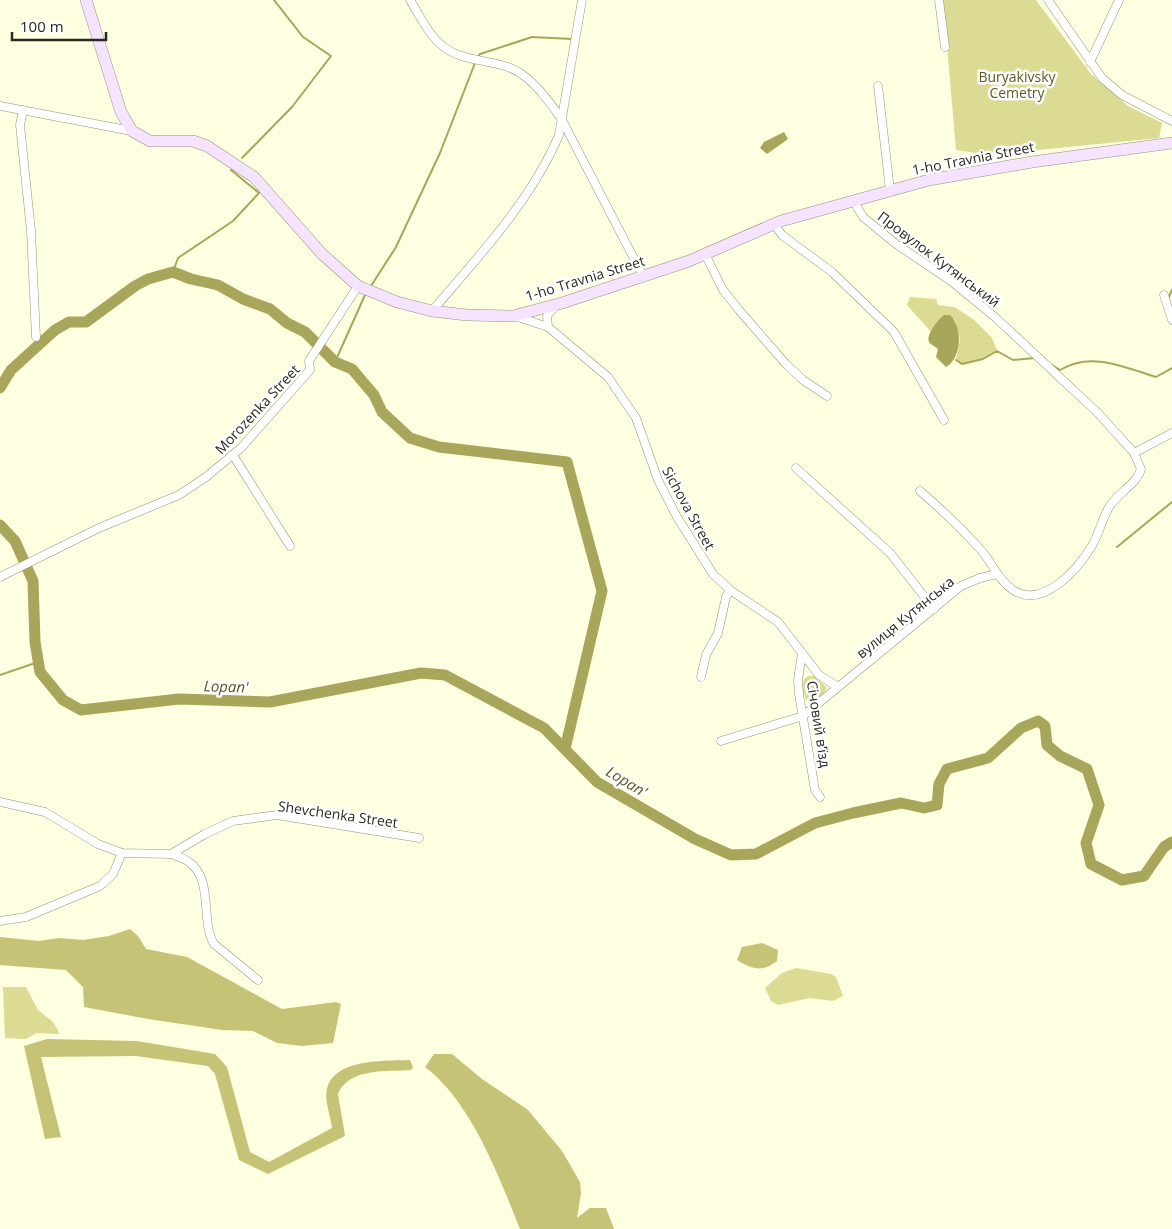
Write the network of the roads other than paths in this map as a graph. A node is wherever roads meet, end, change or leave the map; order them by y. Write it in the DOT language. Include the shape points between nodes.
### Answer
graph roads {
  1 [pos="86,0"];
  2 [pos="410,0"];
  3 [pos="582,0"];
  4 [pos="940,0"];
  5 [pos="1048,0"];
  6 [pos="1119,0"];
  7 [pos="946,47"];
  8 [pos="1090,62"];
  9 [pos="878,86"];
  10 [pos="0,106"];
  11 [pos="24,110"];
  12 [pos="561,118"];
  13 [pos="1172,121"];
  14 [pos="132,131"];
  15 [pos="1172,143"];
  16 [pos="890,190"];
  17 [pos="853,200"];
  18 [pos="774,224"];
  19 [pos="705,254"];
  20 [pos="642,276"];
  21 [pos="358,286"];
  22 [pos="1164,295"];
  23 [pos="558,304"];
  24 [pos="432,311"];
  25 [pos="513,316"];
  26 [pos="1172,320"];
  27 [pos="548,327"];
  28 [pos="36,337"];
  29 [pos="827,396"];
  30 [pos="944,420"];
  31 [pos="1172,433"];
  32 [pos="1134,453"];
  33 [pos="233,456"];
  34 [pos="796,468"];
  35 [pos="920,491"];
  36 [pos="290,546"];
  37 [pos="997,574"];
  38 [pos="0,577"];
  39 [pos="730,590"];
  40 [pos="934,609"];
  41 [pos="802,653"];
  42 [pos="700,677"];
  43 [pos="838,687"];
  44 [pos="803,716"];
  45 [pos="721,741"];
  46 [pos="820,797"];
  47 [pos="0,802"];
  48 [pos="419,838"];
  49 [pos="122,852"];
  50 [pos="171,854"];
  51 [pos="0,921"];
  52 [pos="258,980"];
  1 -- 14 [label="street" via="121,112"];
  2 -- 12 [label="street" via="427,28 444,47 468,59 520,73 548,100"];
  3 -- 12 [label="street"];
  4 -- 7 [label="street"];
  5 -- 8 [label="street"];
  6 -- 8 [label="street"];
  8 -- 13 [label="street" via="1102,78 1122,95"];
  9 -- 16 [label="street"];
  10 -- 11 [label="street"];
  11 -- 14 [label="street"];
  11 -- 28 [label="street" via="20,125 31,231"];
  12 -- 20 [label="street"];
  12 -- 24 [label="street" via="552,152 521,200"];
  14 -- 21 [label="street, 1-ho Travnia Street" via="150,141 193,141 207,146 247,172 322,254"];
  15 -- 16 [label="street, 1-ho Travnia Street" via="1032,162"];
  16 -- 17 [label="street, 1-ho Travnia Street"];
  17 -- 18 [label="street, 1-ho Travnia Street"];
  17 -- 32 [label="street, Провулок Кутянський" via="863,218 951,281 996,318 1098,413"];
  18 -- 19 [label="street, 1-ho Travnia Street"];
  18 -- 30 [label="street" via="782,235 832,272 894,332"];
  19 -- 20 [label="street, 1-ho Travnia Street"];
  19 -- 29 [label="street" via="723,290 739,310 785,363"];
  20 -- 23 [label="street, 1-ho Travnia Street"];
  21 -- 24 [label="street, 1-ho Travnia Street" via="397,302"];
  21 -- 33 [label="street, Morozenka Street" via="309,361 310,370"];
  22 -- 26 [label="street"];
  23 -- 25 [label="street, 1-ho Travnia Street"];
  23 -- 27 [label="street" via="547,316"];
  24 -- 25 [label="street, 1-ho Travnia Street"];
  25 -- 27 [label="street, Sichova Street"];
  27 -- 39 [label="street, Sichova Street" via="595,364 627,402 658,480 678,517 713,574"];
  31 -- 32 [label="street"];
  32 -- 37 [label="street" via="1141,469 1139,477 1108,507 1093,544 1049,591 1036,596 1022,595 1012,590"];
  33 -- 36 [label="street"];
  33 -- 38 [label="street, Morozenka Street" via="179,495 100,528"];
  34 -- 40 [label="street" via="890,553"];
  35 -- 37 [label="street" via="981,550"];
  37 -- 40 [label="street, вулиця Кутянська" via="961,586"];
  39 -- 41 [label="street, Sichova Street" via="778,622"];
  39 -- 42 [label="street" via="718,633 706,655"];
  40 -- 43 [label="street, вулиця Кутянська"];
  41 -- 43 [label="street, Sichova Street" via="819,675"];
  41 -- 44 [label="street, Січовий в’їзд" via="798,680"];
  43 -- 44 [label="street, вулиця Кутянська"];
  44 -- 45 [label="street, вулиця Кутянська"];
  44 -- 46 [label="street, Січовий в’їзд"];
  47 -- 49 [label="street" via="45,812 98,844"];
  48 -- 50 [label="street, Shevchenka Street" via="277,815 233,821"];
  49 -- 50 [label="street"];
  49 -- 51 [label="street" via="112,874 100,886 26,918"];
  50 -- 52 [label="street" via="189,861 198,871 214,944"];
}
